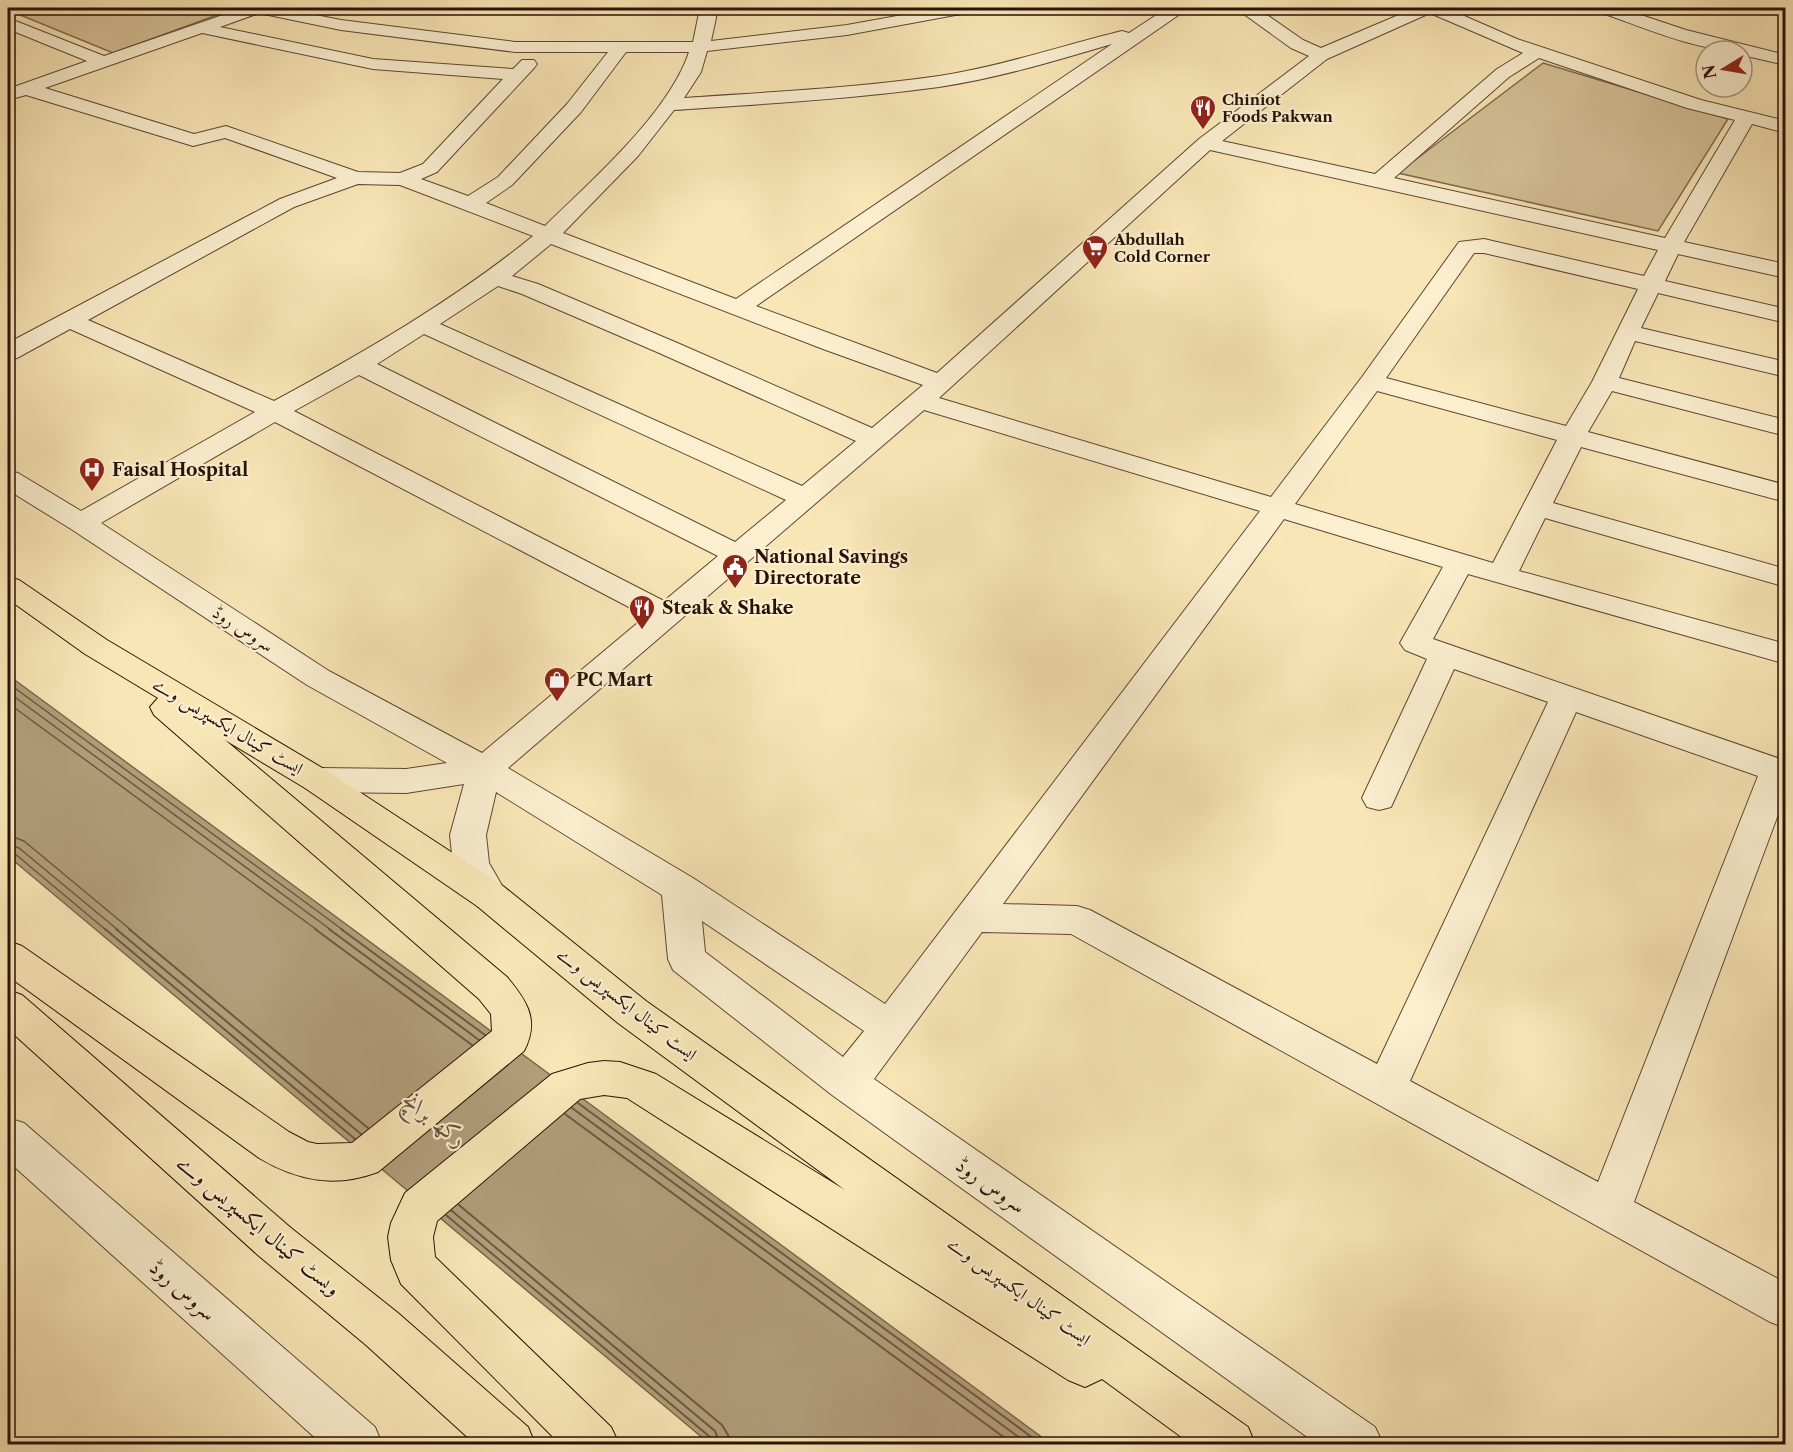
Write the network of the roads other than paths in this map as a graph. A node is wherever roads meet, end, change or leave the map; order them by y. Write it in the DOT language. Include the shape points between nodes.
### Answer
graph roads {
  1 [pos="708,8"];
  2 [pos="966,8"];
  3 [pos="1177,8"];
  4 [pos="1247,8"];
  5 [pos="1428,8"];
  6 [pos="1433,8"];
  7 [pos="1605,8"];
  8 [pos="1635,8"];
  9 [pos="8,23"];
  10 [pos="201,28"];
  11 [pos="1145,30"];
  12 [pos="545,47"];
  13 [pos="620,47"];
  14 [pos="700,47"];
  15 [pos="1785,49"];
  16 [pos="1537,52"];
  17 [pos="1321,56"];
  18 [pos="1785,60"];
  19 [pos="104,62"];
  20 [pos="8,74"];
  21 [pos="518,75"];
  22 [pos="30,88"];
  23 [pos="8,95"];
  24 [pos="669,105"];
  25 [pos="1746,117"];
  26 [pos="1785,127"];
  27 [pos="1206,144"];
  28 [pos="356,178"];
  29 [pos="403,180"];
  30 [pos="1379,181"];
  31 [pos="469,205"];
  32 [pos="549,234"];
  33 [pos="1671,246"];
  34 [pos="1785,271"];
  35 [pos="495,278"];
  36 [pos="1651,285"];
  37 [pos="738,308"];
  38 [pos="1785,316"];
  39 [pos="68,320"];
  40 [pos="421,324"];
  41 [pos="1627,332"];
  42 [pos="8,353"];
  43 [pos="359,365"];
  44 [pos="1785,370"];
  45 [pos="1371,382"];
  46 [pos="1605,382"];
  47 [pos="931,392"];
  48 [pos="275,411"];
  49 [pos="1785,428"];
  50 [pos="1573,436"];
  51 [pos="874,439"];
  52 [pos="8,478"];
  53 [pos="1785,494"];
  54 [pos="805,498"];
  55 [pos="1276,507"];
  56 [pos="1537,507"];
  57 [pos="81,523"];
  58 [pos="739,555"];
  59 [pos="1460,562"];
  60 [pos="1502,575"];
  61 [pos="1785,578"];
  62 [pos="8,586"];
  63 [pos="668,615"];
  64 [pos="96,646"];
  65 [pos="1785,654"];
  66 [pos="1445,655"];
  67 [pos="1567,697"];
  68 [pos="485,769"];
  69 [pos="1781,771"];
  70 [pos="317,780"];
  71 [pos="1379,798"];
  72 [pos="680,888"];
  73 [pos="490,896"];
  74 [pos="972,918"];
  75 [pos="8,957"];
  76 [pos="8,1006"];
  77 [pos="890,1028"];
  78 [pos="847,1083"];
  79 [pos="1386,1088"];
  80 [pos="8,1136"];
  81 [pos="1609,1210"];
  82 [pos="1785,1307"];
  83 [pos="358,1444"];
  84 [pos="511,1444"];
  85 [pos="594,1444"];
  86 [pos="1214,1444"];
  87 [pos="1231,1444"];
  88 [pos="1358,1444"];
  1 -- 14 [label="street"];
  2 -- 14 [label="street" via="847,30"];
  3 -- 11 [label="street"];
  4 -- 17 [label="street"];
  5 -- 17 [label="street"];
  6 -- 16 [label="street"];
  7 -- 18 [label="street" via="1680,33"];
  8 -- 15 [label="street"];
  9 -- 19 [label="street"];
  10 -- 12 [label="street" via="258,8 341,25 515,47"];
  10 -- 19 [label="street"];
  10 -- 21 [label="street" via="373,64"];
  11 -- 24 [label="street" via="1017,66 940,81"];
  11 -- 37 [label="street"];
  12 -- 13 [label="street"];
  12 -- 21 [label="street"];
  13 -- 14 [label="street"];
  13 -- 31 [label="street" via="574,108 505,181"];
  14 -- 24 [label="street" via="692,72"];
  16 -- 25 [label="street" via="1694,104"];
  16 -- 30 [label="street" via="1503,73"];
  17 -- 27 [label="street"];
  19 -- 22 [label="street"];
  20 -- 22 [label="street"];
  21 -- 29 [label="street" via="430,168"];
  22 -- 23 [label="street"];
  22 -- 28 [label="street" via="193,140 226,132"];
  24 -- 32 [label="street" via="631,152"];
  25 -- 26 [label="street"];
  25 -- 33 [label="street"];
  27 -- 30 [label="street"];
  27 -- 47 [label="street"];
  28 -- 29 [label="street"];
  28 -- 39 [label="street" via="287,203"];
  29 -- 31 [label="street"];
  30 -- 33 [label="street"];
  31 -- 32 [label="street"];
  32 -- 35 [label="street"];
  32 -- 37 [label="street"];
  33 -- 34 [label="street"];
  33 -- 36 [label="street"];
  35 -- 40 [label="street"];
  35 -- 51 [label="street" via="530,289"];
  36 -- 38 [label="street"];
  36 -- 41 [label="street"];
  36 -- 45 [label="street" via="1475,244 1467,247"];
  37 -- 47 [label="street"];
  39 -- 42 [label="street"];
  39 -- 48 [label="street"];
  40 -- 43 [label="street"];
  40 -- 54 [label="street"];
  41 -- 44 [label="street"];
  41 -- 46 [label="street"];
  43 -- 48 [label="street"];
  43 -- 58 [label="street"];
  45 -- 50 [label="street"];
  45 -- 55 [label="street"];
  46 -- 49 [label="street"];
  46 -- 50 [label="street"];
  47 -- 51 [label="street"];
  47 -- 55 [label="street"];
  48 -- 57 [label="street"];
  48 -- 63 [label="street"];
  50 -- 53 [label="street"];
  50 -- 56 [label="street"];
  51 -- 54 [label="street"];
  52 -- 57 [label="street, سروس روڈ"];
  54 -- 58 [label="street"];
  55 -- 59 [label="street"];
  55 -- 74 [label="street"];
  56 -- 60 [label="street"];
  56 -- 61 [label="street"];
  57 -- 68 [label="street, سروس روڈ" via="318,678"];
  58 -- 63 [label="street"];
  59 -- 60 [label="street"];
  59 -- 66 [label="street" via="1416,643"];
  60 -- 65 [label="street"];
  62 -- 64 [label="main road, ایسٹ کینال ایکسپریس وے"];
  63 -- 68 [label="street"];
  64 -- 70 [label="main road, ایسٹ کینال ایکسپریس وے"];
  64 -- 75 [label="main road" via="493,988 507,1004 514,1024 510,1039 363,1159 337,1165 313,1163 291,1155"];
  66 -- 67 [label="street"];
  66 -- 71 [label="street"];
  67 -- 69 [label="street"];
  67 -- 79 [label="street"];
  68 -- 70 [label="street" via="405,781"];
  68 -- 72 [label="street, سروس روڈ"];
  68 -- 73 [label="street" via="468,835 471,864"];
  69 -- 81 [label="street"];
  70 -- 73 [label="main road, ایسٹ کینال ایکسپریس وے"];
  72 -- 77 [label="street, سروس روڈ"];
  72 -- 78 [label="street, سروس روڈ" via="687,959"];
  73 -- 87 [label="main road, ایسٹ کینال ایکسپریس وے" via="632,1012"];
  74 -- 77 [label="street"];
  74 -- 79 [label="street" via="1077,920"];
  76 -- 84 [label="main road, ویسٹ کینال ایکسپریس وے"];
  77 -- 78 [label="street"];
  78 -- 88 [label="street, سروس روڈ"];
  79 -- 81 [label="street"];
  80 -- 83 [label="street, سروس روڈ"];
  81 -- 82 [label="street"];
  85 -- 86 [label="main road" via="417,1269 410,1251 410,1229 421,1207 567,1086 616,1076 641,1086"];
}
